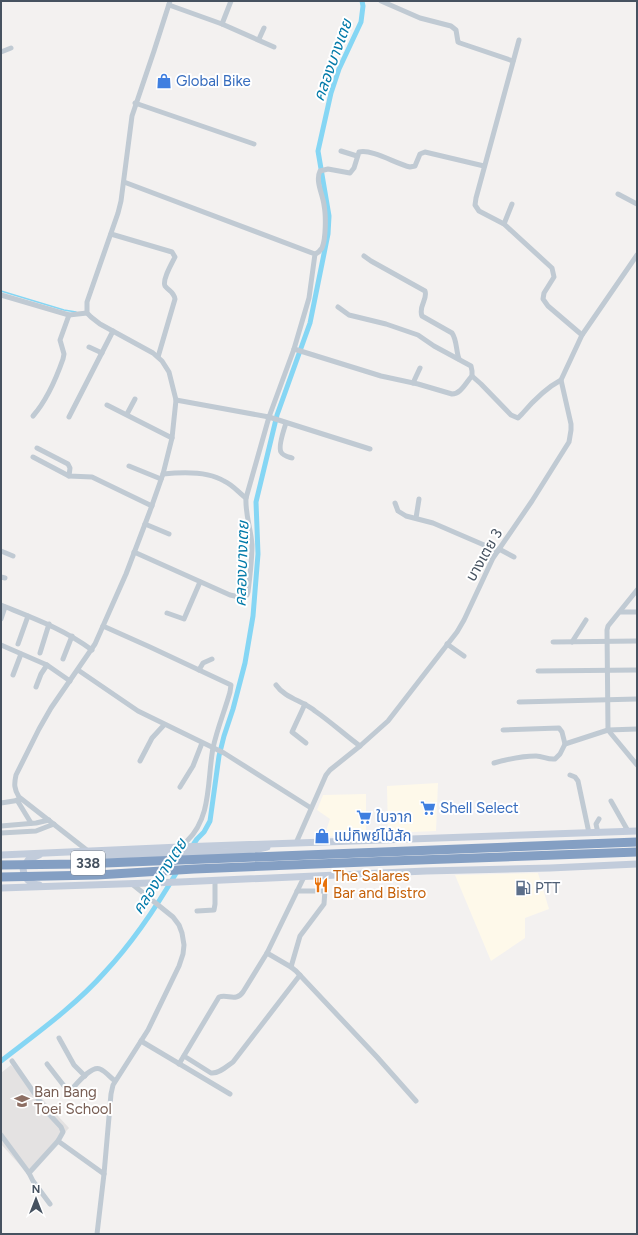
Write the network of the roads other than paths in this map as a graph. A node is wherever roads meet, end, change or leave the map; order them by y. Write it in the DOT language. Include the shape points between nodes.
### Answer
graph roads {
  1 [pos="231,1"];
  2 [pos="381,1"];
  3 [pos="169,3"];
  4 [pos="222,24"];
  5 [pos="264,28"];
  6 [pos="259,39"];
  7 [pos="519,40"];
  8 [pos="274,47"];
  9 [pos="11,48"];
  10 [pos="1,52"];
  11 [pos="513,60"];
  12 [pos="135,103"];
  13 [pos="254,144"];
  14 [pos="342,151"];
  15 [pos="357,156"];
  16 [pos="484,166"];
  17 [pos="124,182"];
  18 [pos="618,194"];
  19 [pos="512,204"];
  20 [pos="637,204"];
  21 [pos="504,224"];
  22 [pos="111,234"];
  23 [pos="315,254"];
  24 [pos="637,255"];
  25 [pos="364,256"];
  26 [pos="631,264"];
  27 [pos="637,264"];
  28 [pos="1,295"];
  29 [pos="338,307"];
  30 [pos="87,313"];
  31 [pos="69,315"];
  32 [pos="113,331"];
  33 [pos="582,335"];
  34 [pos="89,347"];
  35 [pos="295,349"];
  36 [pos="102,353"];
  37 [pos="158,357"];
  38 [pos="459,359"];
  39 [pos="420,368"];
  40 [pos="472,376"];
  41 [pos="562,380"];
  42 [pos="413,383"];
  43 [pos="135,399"];
  44 [pos="176,400"];
  45 [pos="107,405"];
  46 [pos="127,414"];
  47 [pos="33,416"];
  48 [pos="70,417"];
  49 [pos="270,418"];
  50 [pos="286,423"];
  51 [pos="172,438"];
  52 [pos="37,448"];
  53 [pos="370,449"];
  54 [pos="33,457"];
  55 [pos="292,458"];
  56 [pos="129,466"];
  57 [pos="69,476"];
  58 [pos="162,477"];
  59 [pos="246,498"];
  60 [pos="419,499"];
  61 [pos="395,503"];
  62 [pos="152,506"];
  63 [pos="416,518"];
  64 [pos="145,524"];
  65 [pos="169,534"];
  66 [pos="498,550"];
  67 [pos="1,551"];
  68 [pos="134,552"];
  69 [pos="13,556"];
  70 [pos="514,557"];
  71 [pos="200,582"];
  72 [pos="637,590"];
  73 [pos="3,606"];
  74 [pos="621,612"];
  75 [pos="637,612"];
  76 [pos="167,613"];
  77 [pos="28,616"];
  78 [pos="1,619"];
  79 [pos="586,620"];
  80 [pos="49,624"];
  81 [pos="103,626"];
  82 [pos="72,636"];
  83 [pos="637,640"];
  84 [pos="607,641"];
  85 [pos="553,642"];
  86 [pos="572,642"];
  87 [pos="18,644"];
  88 [pos="447,644"];
  89 [pos="1,645"];
  90 [pos="92,650"];
  91 [pos="40,653"];
  92 [pos="21,654"];
  93 [pos="464,656"];
  94 [pos="63,659"];
  95 [pos="212,659"];
  96 [pos="47,665"];
  97 [pos="78,670"];
  98 [pos="199,670"];
  99 [pos="637,670"];
  100 [pos="538,671"];
  101 [pos="607,671"];
  102 [pos="13,675"];
  103 [pos="70,681"];
  104 [pos="276,685"];
  105 [pos="36,686"];
  106 [pos="637,699"];
  107 [pos="607,700"];
  108 [pos="518,702"];
  109 [pos="305,704"];
  110 [pos="164,725"];
  111 [pos="637,729"];
  112 [pos="503,730"];
  113 [pos="608,730"];
  114 [pos="202,743"];
  115 [pos="306,743"];
  116 [pos="565,744"];
  117 [pos="360,746"];
  118 [pos="215,749"];
  119 [pos="637,757"];
  120 [pos="631,758"];
  121 [pos="140,760"];
  122 [pos="494,763"];
  123 [pos="637,765"];
  124 [pos="570,775"];
  125 [pos="180,788"];
  126 [pos="20,800"];
  127 [pos="611,801"];
  128 [pos="1,803"];
  129 [pos="311,808"];
  130 [pos="599,819"];
  131 [pos="49,820"];
  132 [pos="31,823"];
  133 [pos="54,824"];
  134 [pos="2,826"];
  135 [pos="637,831"];
  136 [pos="2,832"];
  137 [pos="598,832"];
  138 [pos="628,832"];
  139 [pos="589,833"];
  140 [pos="187,841"];
  141 [pos="637,842"];
  142 [pos="293,843"];
  143 [pos="88,851"];
  144 [pos="199,852"];
  145 [pos="637,852"];
  146 [pos="1,855"];
  147 [pos="637,864"];
  148 [pos="1,865"];
  149 [pos="196,873"];
  150 [pos="306,876"];
  151 [pos="326,876"];
  152 [pos="1,877"];
  153 [pos="215,881"];
  154 [pos="132,884"];
  155 [pos="1,888"];
  156 [pos="297,891"];
  157 [pos="326,891"];
  158 [pos="197,911"];
  159 [pos="267,953"];
  160 [pos="291,967"];
  161 [pos="300,975"];
  162 [pos="59,1038"];
  163 [pos="141,1042"];
  164 [pos="184,1056"];
  165 [pos="12,1061"];
  166 [pos="47,1064"];
  167 [pos="179,1064"];
  168 [pos="85,1076"];
  169 [pos="115,1081"];
  170 [pos="230,1094"];
  171 [pos="416,1101"];
  172 [pos="1,1135"];
  173 [pos="58,1141"];
  174 [pos="29,1173"];
  175 [pos="104,1174"];
  176 [pos="50,1204"];
  177 [pos="96,1234"];
  1 -- 4 [label="street"];
  2 -- 11 [label="street" via="420,18 451,26 456,30 460,43"];
  3 -- 4 [label="street"];
  3 -- 12 [label="street"];
  4 -- 6 [label="street"];
  5 -- 6 [label="street"];
  6 -- 8 [label="street"];
  7 -- 11 [label="street"];
  9 -- 10 [label="street"];
  11 -- 16 [label="street"];
  12 -- 13 [label="street"];
  12 -- 17 [label="street"];
  14 -- 15 [label="street"];
  15 -- 16 [label="street" via="359,152 366,151 413,167 422,153 429,152"];
  15 -- 23 [label="street" via="350,173 328,169 320,171 325,226 321,249"];
  16 -- 21 [label="street" via="475,205 479,211"];
  17 -- 22 [label="street"];
  17 -- 23 [label="street"];
  18 -- 20 [label="street"];
  19 -- 21 [label="street"];
  21 -- 33 [label="street" via="552,268 554,277 543,299"];
  22 -- 30 [label="street" via="87,302"];
  22 -- 37 [label="street" via="174,254 165,286 175,299"];
  23 -- 35 [label="street" via="309,298"];
  24 -- 26 [label="street"];
  25 -- 38 [label="street" via="425,291 422,316 452,333"];
  26 -- 27 [label="street"];
  26 -- 33 [label="street"];
  28 -- 31 [label="street"];
  29 -- 38 [label="street" via="348,315 418,335"];
  30 -- 31 [label="street"];
  30 -- 32 [label="street"];
  31 -- 47 [label="street" via="60,340 64,354 60,368 41,407"];
  32 -- 36 [label="street"];
  32 -- 37 [label="street"];
  33 -- 41 [label="street"];
  34 -- 36 [label="street"];
  35 -- 42 [label="street" via="381,376"];
  35 -- 49 [label="street"];
  36 -- 48 [label="street"];
  37 -- 44 [label="street" via="169,372"];
  38 -- 40 [label="street" via="471,366"];
  39 -- 42 [label="street"];
  40 -- 41 [label="street" via="510,416 515,418 552,385"];
  40 -- 42 [label="street" via="455,394"];
  41 -- 66 [label="street, บางเตย 3" via="571,424 568,442"];
  43 -- 46 [label="street"];
  44 -- 49 [label="street"];
  44 -- 51 [label="street"];
  45 -- 46 [label="street"];
  46 -- 51 [label="street"];
  49 -- 50 [label="street"];
  49 -- 59 [label="street"];
  50 -- 53 [label="street"];
  50 -- 55 [label="street" via="280,452"];
  51 -- 58 [label="street"];
  52 -- 57 [label="street" via="68,464"];
  54 -- 57 [label="street"];
  56 -- 58 [label="street"];
  57 -- 62 [label="street" via="92,476"];
  58 -- 59 [label="street" via="188,473 212,476 224,480"];
  58 -- 62 [label="street"];
  59 -- 71 [label="street" via="252,544 247,595 241,598 230,595"];
  60 -- 63 [label="street"];
  61 -- 63 [label="street" via="400,514"];
  62 -- 64 [label="street"];
  63 -- 66 [label="street"];
  64 -- 65 [label="street"];
  64 -- 68 [label="street"];
  66 -- 70 [label="street"];
  66 -- 88 [label="street, บางเตย 3" via="464,620"];
  67 -- 69 [label="street"];
  68 -- 71 [label="street"];
  68 -- 81 [label="street"];
  71 -- 76 [label="street" via="184,619"];
  72 -- 74 [label="street"];
  73 -- 77 [label="street"];
  73 -- 78 [label="street"];
  74 -- 75 [label="street"];
  74 -- 84 [label="street" via="608,626"];
  77 -- 80 [label="street"];
  77 -- 87 [label="street"];
  79 -- 86 [label="street"];
  80 -- 82 [label="street"];
  80 -- 91 [label="street"];
  81 -- 90 [label="street"];
  81 -- 98 [label="street"];
  82 -- 90 [label="street"];
  82 -- 94 [label="street"];
  83 -- 84 [label="street"];
  84 -- 86 [label="street"];
  84 -- 101 [label="street"];
  85 -- 86 [label="street"];
  88 -- 93 [label="street"];
  88 -- 117 [label="street, บางเตย 3" via="388,721"];
  89 -- 92 [label="street"];
  90 -- 97 [label="street"];
  92 -- 96 [label="street"];
  92 -- 102 [label="street"];
  95 -- 98 [label="street" via="203,662"];
  96 -- 103 [label="street"];
  96 -- 105 [label="street"];
  97 -- 103 [label="street"];
  97 -- 110 [label="street" via="138,711"];
  98 -- 118 [label="street" via="230,685"];
  99 -- 101 [label="street"];
  100 -- 101 [label="street"];
  101 -- 107 [label="street"];
  103 -- 126 [label="street" via="39,728 16,775 15,790"];
  104 -- 109 [label="street" via="287,695"];
  106 -- 107 [label="street"];
  107 -- 108 [label="street"];
  107 -- 113 [label="street"];
  109 -- 115 [label="street" via="292,732"];
  109 -- 117 [label="street"];
  110 -- 114 [label="street"];
  110 -- 121 [label="street" via="152,738"];
  111 -- 113 [label="street"];
  112 -- 116 [label="street" via="559,728"];
  113 -- 116 [label="street"];
  113 -- 120 [label="street"];
  114 -- 118 [label="street"];
  114 -- 125 [label="street" via="193,766"];
  116 -- 122 [label="street" via="555,759 526,756"];
  117 -- 129 [label="street, บางเตย 3" via="330,770"];
  118 -- 129 [label="street"];
  118 -- 140 [label="street" via="205,812"];
  119 -- 120 [label="street"];
  120 -- 123 [label="street"];
  124 -- 139 [label="street" via="578,781"];
  126 -- 128 [label="street"];
  126 -- 131 [label="street"];
  126 -- 132 [label="street"];
  127 -- 138 [label="street"];
  129 -- 142 [label="street, บางเตย 3"];
  130 -- 137 [label="street" via="596,824"];
  131 -- 132 [label="street"];
  131 -- 133 [label="street"];
  132 -- 134 [label="street"];
  133 -- 136 [label="street" via="36,831"];
  133 -- 143 [label="street"];
  134 -- 136 [label="street"];
  135 -- 138 [label="main road"];
  137 -- 138 [label="main road"];
  137 -- 139 [label="main road"];
  139 -- 142 [label="main road"];
  141 -- 144 [label="highway, 338"];
  142 -- 144 [label="main road" via="249,851"];
  143 -- 144 [label="main road, 338" via="180,846"];
  143 -- 146 [label="main road, 338"];
  144 -- 148 [label="highway, 338" via="174,859"];
  144 -- 149 [label="main road" via="94,856 39,855 30,859 23,868 28,881 39,886"];
  145 -- 149 [label="highway, 338" via="505,856"];
  147 -- 151 [label="main road, 338"];
  149 -- 150 [label="main road"];
  149 -- 152 [label="highway, 338" via="166,870 97,875"];
  150 -- 151 [label="main road, 338"];
  150 -- 153 [label="main road, 338"];
  150 -- 156 [label="street"];
  151 -- 157 [label="street"];
  153 -- 154 [label="main road, 338"];
  153 -- 158 [label="street" via="214,910"];
  154 -- 155 [label="main road, 338"];
  154 -- 163 [label="street" via="162,907 179,925 184,939 179,966"];
  156 -- 157 [label="street"];
  156 -- 159 [label="street"];
  157 -- 160 [label="street" via="323,907 300,936"];
  159 -- 160 [label="street"];
  159 -- 164 [label="street" via="240,996 219,998"];
  160 -- 161 [label="street"];
  161 -- 164 [label="street" via="233,1062 215,1074"];
  161 -- 171 [label="street"];
  162 -- 168 [label="street" via="74,1065"];
  163 -- 167 [label="street"];
  163 -- 169 [label="street"];
  164 -- 167 [label="street"];
  165 -- 173 [label="street" via="63,1130"];
  166 -- 168 [label="street" via="68,1091"];
  167 -- 170 [label="street"];
  168 -- 169 [label="street" via="98,1068"];
  169 -- 175 [label="street" via="111,1094"];
  172 -- 174 [label="street"];
  173 -- 174 [label="street"];
  173 -- 175 [label="street"];
  174 -- 176 [label="street"];
  175 -- 177 [label="street"];
}
